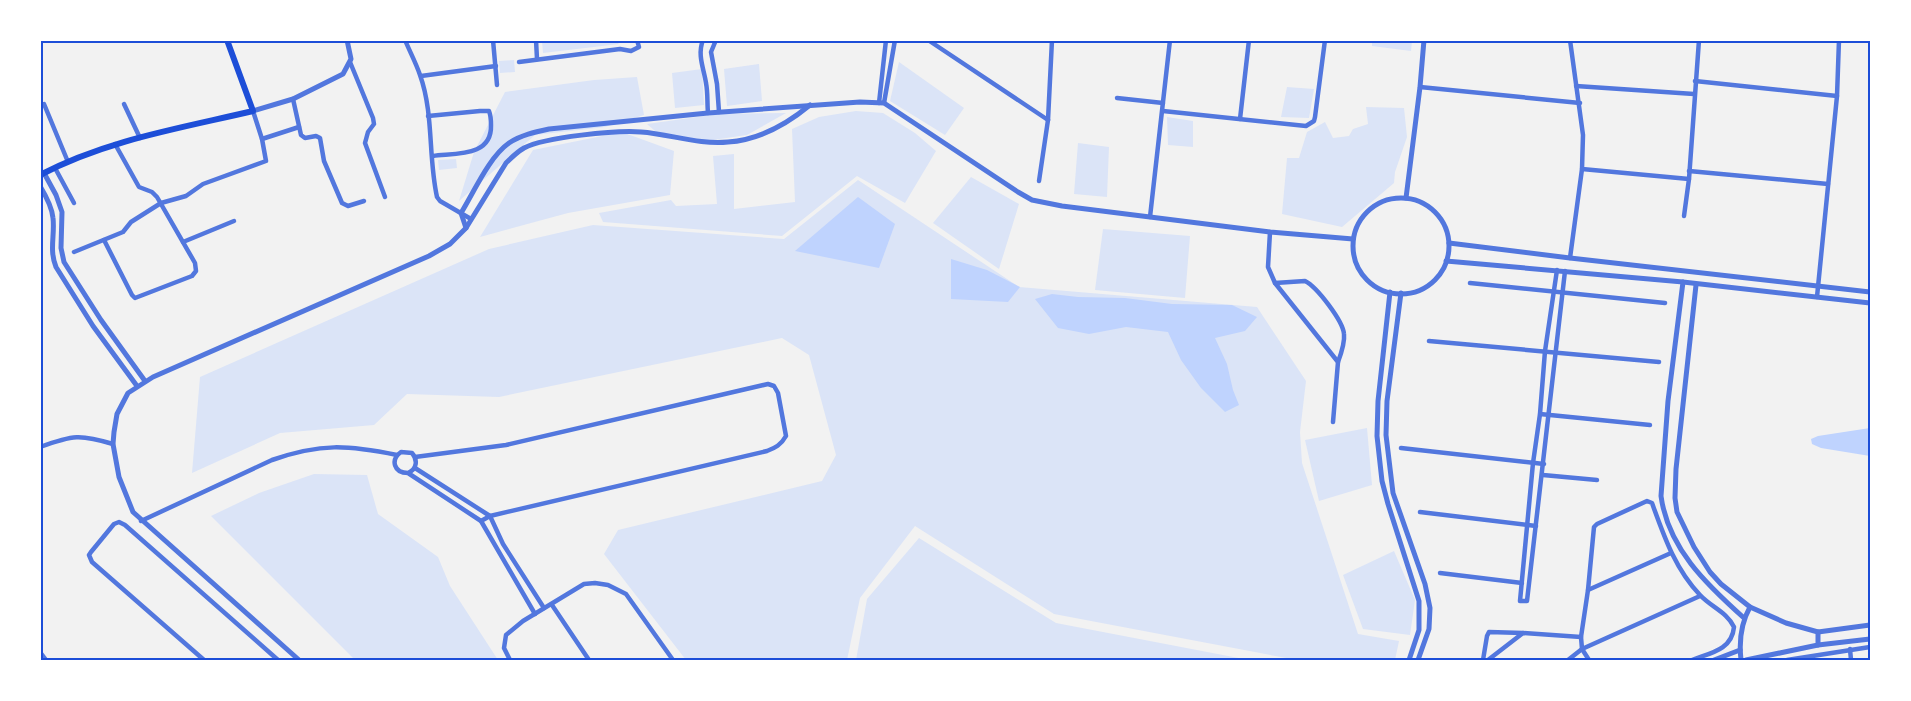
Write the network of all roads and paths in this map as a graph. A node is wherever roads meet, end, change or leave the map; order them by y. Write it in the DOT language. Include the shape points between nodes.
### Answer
graph roads {
  1 [pos="227,40"];
  2 [pos="347,40"];
  3 [pos="405,40"];
  4 [pos="493,40"];
  5 [pos="536,40"];
  6 [pos="623,40"];
  7 [pos="637,40"];
  8 [pos="703,40"];
  9 [pos="716,40"];
  10 [pos="886,40"];
  11 [pos="895,40"];
  12 [pos="928,40"];
  13 [pos="1052,40"];
  14 [pos="1170,40"];
  15 [pos="1249,40"];
  16 [pos="1325,40"];
  17 [pos="1424,40"];
  18 [pos="1570,40"];
  19 [pos="1699,40"];
  20 [pos="1839,40"];
  21 [pos="620,49"];
  22 [pos="537,59"];
  23 [pos="350,62"];
  24 [pos="519,62"];
  25 [pos="496,66"];
  26 [pos="420,76"];
  27 [pos="1695,81"];
  28 [pos="497,85"];
  29 [pos="1576,86"];
  30 [pos="1420,87"];
  31 [pos="1694,94"];
  32 [pos="1837,96"];
  33 [pos="1117,98"];
  34 [pos="293,99"];
  35 [pos="882,103"];
  36 [pos="1163,103"];
  37 [pos="1580,103"];
  38 [pos="44,104"];
  39 [pos="124,104"];
  40 [pos="810,105"];
  41 [pos="253,111"];
  42 [pos="1163,111"];
  43 [pos="719,112"];
  44 [pos="708,113"];
  45 [pos="429,116"];
  46 [pos="1240,119"];
  47 [pos="640,120"];
  48 [pos="1047,120"];
  49 [pos="299,127"];
  50 [pos="642,132"];
  51 [pos="140,138"];
  52 [pos="262,139"];
  53 [pos="116,144"];
  54 [pos="433,156"];
  55 [pos="68,162"];
  56 [pos="55,168"];
  57 [pos="1582,169"];
  58 [pos="1689,171"];
  59 [pos="43,174"];
  60 [pos="1689,179"];
  61 [pos="1039,181"];
  62 [pos="1827,184"];
  63 [pos="40,186"];
  64 [pos="385,197"];
  65 [pos="1406,198"];
  66 [pos="364,201"];
  67 [pos="74,202"];
  68 [pos="161,203"];
  69 [pos="461,213"];
  70 [pos="1684,216"];
  71 [pos="1150,217"];
  72 [pos="471,219"];
  73 [pos="234,221"];
  74 [pos="466,228"];
  75 [pos="1270,232"];
  76 [pos="1353,239"];
  77 [pos="104,240"];
  78 [pos="183,242"];
  79 [pos="1449,243"];
  80 [pos="74,252"];
  81 [pos="1570,258"];
  82 [pos="1446,261"];
  83 [pos="1557,270"];
  84 [pos="1565,271"];
  85 [pos="1683,282"];
  86 [pos="1275,283"];
  87 [pos="1470,283"];
  88 [pos="1696,285"];
  89 [pos="1818,286"];
  90 [pos="1390,292"];
  91 [pos="1555,292"];
  92 [pos="1870,292"];
  93 [pos="1401,293"];
  94 [pos="1563,293"];
  95 [pos="1817,297"];
  96 [pos="1665,303"];
  97 [pos="1870,303"];
  98 [pos="1429,341"];
  99 [pos="1545,351"];
  100 [pos="1556,353"];
  101 [pos="1338,362"];
  102 [pos="1659,362"];
  103 [pos="145,381"];
  104 [pos="137,386"];
  105 [pos="1540,414"];
  106 [pos="1549,415"];
  107 [pos="1333,422"];
  108 [pos="1650,425"];
  109 [pos="113,444"];
  110 [pos="40,447"];
  111 [pos="1401,448"];
  112 [pos="397,455"];
  113 [pos="415,457"];
  114 [pos="1533,463"];
  115 [pos="1544,465"];
  116 [pos="415,468"];
  117 [pos="408,473"];
  118 [pos="1542,475"];
  119 [pos="1597,480"];
  120 [pos="1420,512"];
  121 [pos="490,516"];
  122 [pos="141,521"];
  123 [pos="481,521"];
  124 [pos="1528,525"];
  125 [pos="1536,526"];
  126 [pos="1671,553"];
  127 [pos="1440,573"];
  128 [pos="1522,583"];
  129 [pos="1588,590"];
  130 [pos="1700,596"];
  131 [pos="552,605"];
  132 [pos="1750,607"];
  133 [pos="544,609"];
  134 [pos="535,614"];
  135 [pos="1744,618"];
  136 [pos="1870,625"];
  137 [pos="1818,632"];
  138 [pos="1523,633"];
  139 [pos="1581,636"];
  140 [pos="1870,639"];
  141 [pos="1818,645"];
  142 [pos="1870,646"];
  143 [pos="1582,649"];
  144 [pos="1850,649"];
  145 [pos="1740,650"];
  146 [pos="40,652"];
  147 [pos="46,660"];
  148 [pos="204,660"];
  149 [pos="278,660"];
  150 [pos="299,660"];
  151 [pos="510,660"];
  152 [pos="589,660"];
  153 [pos="673,660"];
  154 [pos="1409,660"];
  155 [pos="1418,660"];
  156 [pos="1483,660"];
  157 [pos="1488,660"];
  158 [pos="1568,660"];
  159 [pos="1589,660"];
  160 [pos="1692,660"];
  161 [pos="1714,660"];
  162 [pos="1741,660"];
  163 [pos="1746,660"];
  164 [pos="1787,660"];
  165 [pos="1851,660"];
  1 -- 41 [label="main road"];
  2 -- 23 [label="street" via="352,54"];
  3 -- 26 [label="street"];
  4 -- 25 [label="street"];
  5 -- 22 [label="street"];
  6 -- 21 [label="street"];
  7 -- 21 [label="street" via="636,50"];
  8 -- 44 [label="street" via="700,58"];
  9 -- 43 [label="street" via="711,58"];
  10 -- 35 [label="street"];
  11 -- 35 [label="street"];
  12 -- 48 [label="street"];
  13 -- 48 [label="street"];
  14 -- 36 [label="street"];
  15 -- 46 [label="street"];
  16 -- 46 [label="street" via="1314,121 1306,126"];
  17 -- 30 [label="street"];
  18 -- 29 [label="street"];
  19 -- 27 [label="street"];
  20 -- 32 [label="street"];
  21 -- 22 [label="street"];
  22 -- 24 [label="street"];
  23 -- 34 [label="street" via="343,74"];
  23 -- 64 [label="street" via="373,118 365,143"];
  25 -- 26 [label="street"];
  25 -- 28 [label="street"];
  26 -- 45 [label="street"];
  27 -- 31 [label="street"];
  27 -- 32 [label="street"];
  29 -- 31 [label="street"];
  29 -- 37 [label="street"];
  30 -- 37 [label="street"];
  30 -- 65 [label="street"];
  31 -- 58 [label="street"];
  32 -- 62 [label="street"];
  33 -- 36 [label="street"];
  34 -- 41 [label="street"];
  34 -- 49 [label="street"];
  35 -- 40 [label="street"];
  35 -- 71 [label="street" via="1032,200"];
  36 -- 42 [label="street"];
  37 -- 57 [label="street"];
  38 -- 55 [label="street"];
  39 -- 51 [label="street"];
  40 -- 43 [label="street"];
  40 -- 50 [label="street" via="794,118 743,140 726,143"];
  41 -- 51 [label="main road"];
  41 -- 52 [label="street"];
  42 -- 46 [label="street"];
  42 -- 71 [label="street"];
  43 -- 44 [label="street"];
  44 -- 47 [label="street"];
  45 -- 54 [label="street"];
  45 -- 54 [label="street" via="480,111 489,111 490,115 491,133 484,146"];
  47 -- 50 [label="street"];
  47 -- 69 [label="street" via="549,129 517,138 488,167"];
  48 -- 61 [label="street"];
  49 -- 52 [label="street"];
  49 -- 66 [label="street" via="302,137 320,138 324,161 342,203 348,206"];
  50 -- 72 [label="street" via="562,138 524,148 506,163"];
  51 -- 53 [label="main road"];
  52 -- 68 [label="street" via="266,161"];
  53 -- 55 [label="main road"];
  53 -- 68 [label="street" via="139,187 152,192"];
  54 -- 69 [label="street" via="437,197"];
  55 -- 56 [label="main road"];
  56 -- 59 [label="main road"];
  56 -- 67 [label="street"];
  57 -- 60 [label="street"];
  57 -- 81 [label="street"];
  58 -- 60 [label="street"];
  58 -- 62 [label="street"];
  59 -- 103 [label="street" via="62,212 64,262"];
  60 -- 70 [label="street"];
  62 -- 89 [label="street"];
  63 -- 104 [label="street" via="53,214 51,248 56,267"];
  65 -- 76 [label="street" via="1382,201 1371,208 1362,216"];
  65 -- 79 [label="street" via="1419,201 1440,217"];
  68 -- 77 [label="street" via="125,230"];
  68 -- 78 [label="street"];
  69 -- 72 [label="street"];
  69 -- 74 [label="street"];
  71 -- 75 [label="street"];
  72 -- 74 [label="street"];
  73 -- 78 [label="street"];
  74 -- 103 [label="street" via="450,244 429,256"];
  75 -- 76 [label="street"];
  75 -- 86 [label="street" via="1268,267"];
  76 -- 90 [label="street" via="1354,259 1364,277"];
  77 -- 78 [label="street" via="135,298 195,273 195,263"];
  77 -- 80 [label="street"];
  79 -- 81 [label="street"];
  79 -- 82 [label="street"];
  81 -- 89 [label="street"];
  82 -- 83 [label="street"];
  82 -- 93 [label="street" via="1429,284"];
  83 -- 84 [label="street"];
  83 -- 91 [label="street"];
  84 -- 85 [label="street"];
  84 -- 94 [label="street"];
  85 -- 88 [label="street"];
  85 -- 135 [label="street" via="1668,401 1663,510 1691,566"];
  86 -- 101 [label="street"];
  86 -- 101 [label="street" via="1305,280 1315,289 1344,333"];
  87 -- 91 [label="street"];
  88 -- 95 [label="street"];
  88 -- 132 [label="street" via="1676,469 1677,512 1702,560 1721,584"];
  89 -- 92 [label="street"];
  89 -- 95 [label="street"];
  90 -- 93 [label="street"];
  90 -- 154 [label="street" via="1377,436 1382,481 1419,601 1419,630"];
  91 -- 94 [label="street"];
  91 -- 99 [label="street"];
  93 -- 155 [label="street" via="1386,435 1393,493 1430,608 1429,629"];
  94 -- 96 [label="street"];
  94 -- 100 [label="street"];
  95 -- 97 [label="street"];
  98 -- 99 [label="street"];
  99 -- 100 [label="street"];
  99 -- 105 [label="street"];
  100 -- 102 [label="street"];
  100 -- 106 [label="street"];
  101 -- 107 [label="street"];
  103 -- 104 [label="street"];
  104 -- 109 [label="street" via="120,408"];
  105 -- 106 [label="street"];
  105 -- 114 [label="street"];
  106 -- 108 [label="street"];
  106 -- 115 [label="street"];
  109 -- 110 [label="street" via="80,436"];
  109 -- 122 [label="street" via="126,498"];
  111 -- 114 [label="street"];
  112 -- 113 [label="street" via="407,451"];
  112 -- 117 [label="street" via="394,465"];
  112 -- 122 [label="street" via="338,446 290,454"];
  113 -- 116 [label="street"];
  113 -- 121 [label="street" via="513,444 768,384 778,393 786,436 783,443 767,452"];
  114 -- 115 [label="street"];
  114 -- 124 [label="street"];
  115 -- 118 [label="street"];
  116 -- 117 [label="street"];
  116 -- 121 [label="street"];
  117 -- 123 [label="street"];
  118 -- 119 [label="street"];
  118 -- 125 [label="street"];
  120 -- 124 [label="street"];
  121 -- 123 [label="street"];
  121 -- 133 [label="street"];
  122 -- 150 [label="street"];
  123 -- 134 [label="street"];
  124 -- 125 [label="street"];
  124 -- 128 [label="street"];
  125 -- 128 [label="street" via="1527,601 1520,601"];
  126 -- 129 [label="street"];
  126 -- 129 [label="street" via="1652,503 1647,501 1594,527"];
  126 -- 130 [label="street"];
  127 -- 128 [label="street"];
  129 -- 139 [label="street"];
  130 -- 143 [label="street"];
  130 -- 160 [label="street" via="1729,618 1734,633 1726,646"];
  131 -- 133 [label="street"];
  131 -- 152 [label="street"];
  131 -- 153 [label="street" via="584,584 615,588 626,594"];
  132 -- 135 [label="street"];
  132 -- 137 [label="street"];
  133 -- 134 [label="street"];
  134 -- 151 [label="street" via="506,635 504,648"];
  135 -- 145 [label="street"];
  136 -- 137 [label="street"];
  137 -- 141 [label="street"];
  138 -- 139 [label="street"];
  138 -- 156 [label="street" via="1489,632"];
  138 -- 157 [label="street"];
  139 -- 143 [label="street"];
  140 -- 141 [label="street"];
  141 -- 163 [label="street"];
  142 -- 144 [label="street"];
  143 -- 158 [label="street"];
  143 -- 159 [label="street"];
  144 -- 164 [label="street"];
  144 -- 165 [label="street"];
  145 -- 161 [label="street"];
  145 -- 162 [label="street"];
  146 -- 147 [label="street"];
  148 -- 149 [label="street" via="92,562 90,552 114,524 125,525"];
}
